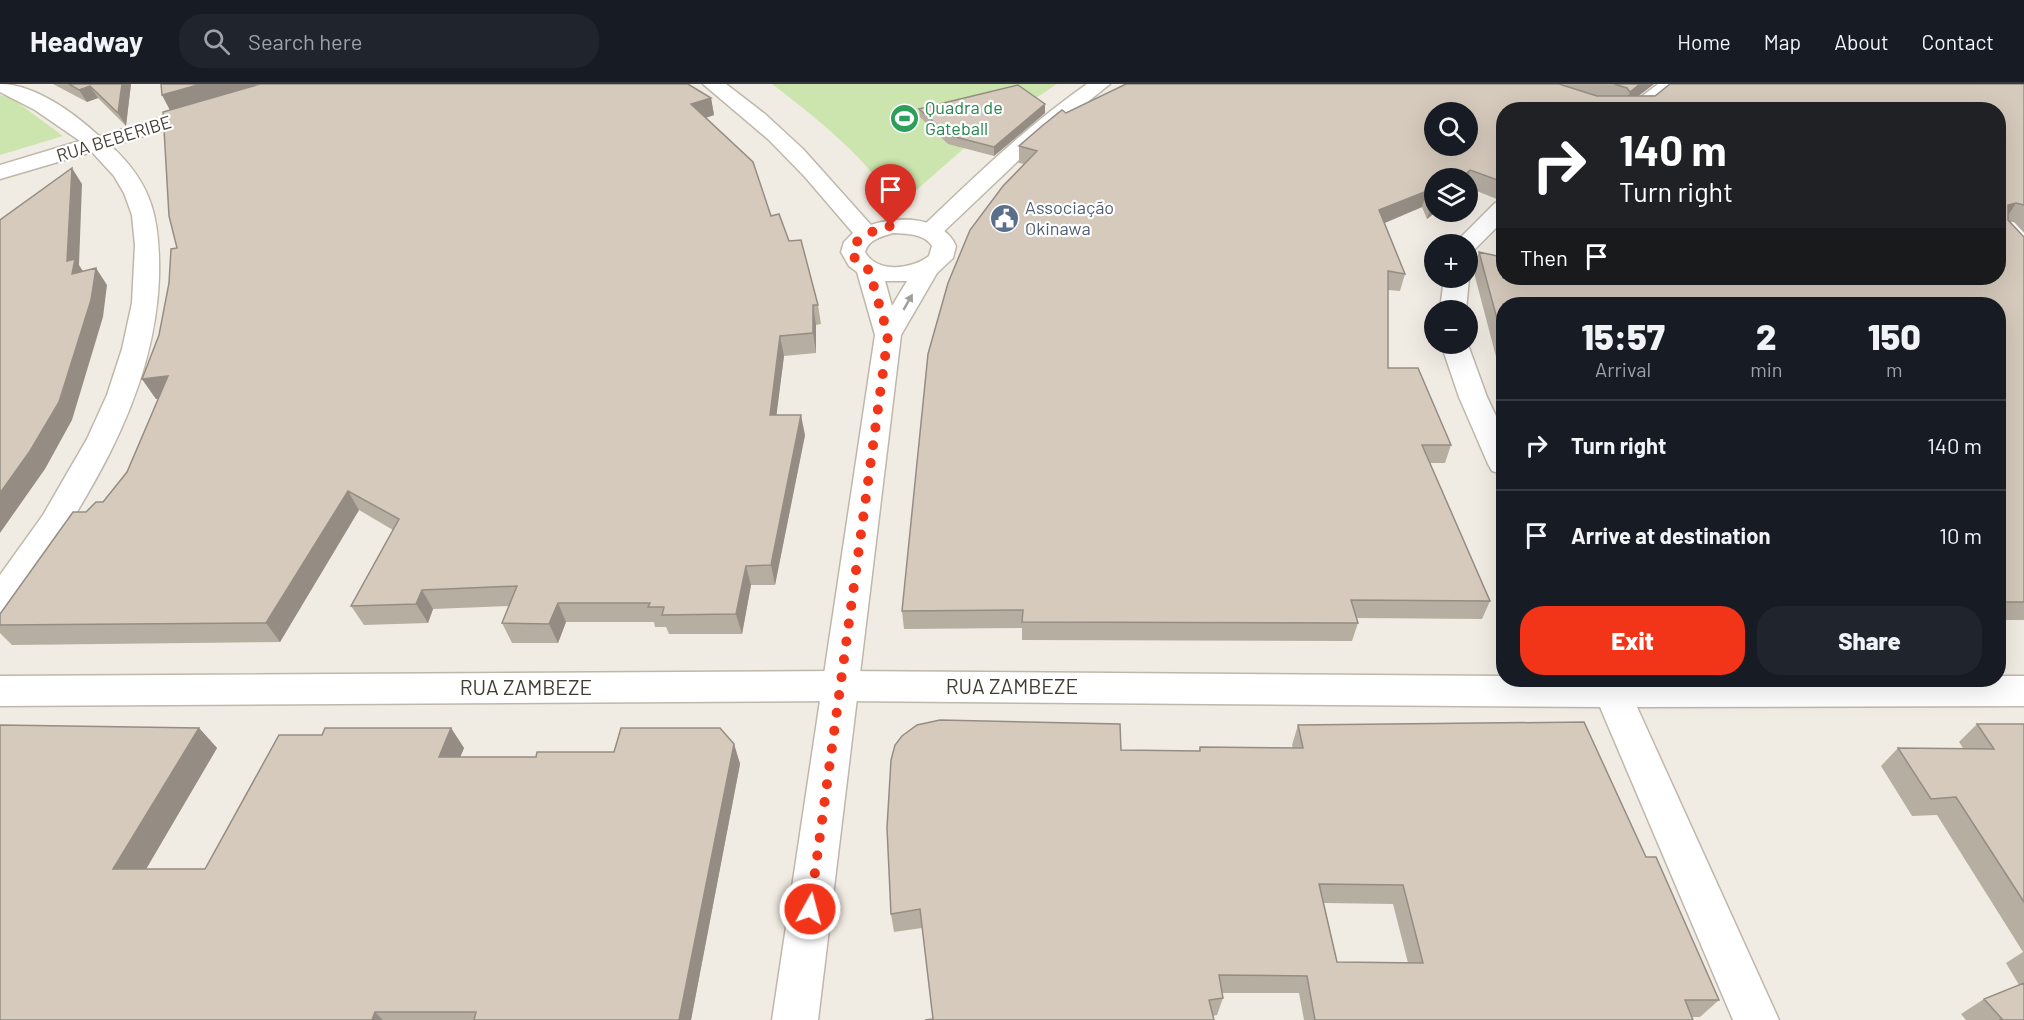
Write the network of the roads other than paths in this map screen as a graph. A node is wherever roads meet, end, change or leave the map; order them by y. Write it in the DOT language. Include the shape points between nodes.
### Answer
graph roads {
  1 [pos="0,84"];
  2 [pos="713,84"];
  3 [pos="1100,84"];
  4 [pos="1671,84"];
  5 [pos="1645,102"];
  6 [pos="230,104"];
  7 [pos="96,144"];
  8 [pos="0,172"];
  9 [pos="1496,215"];
  10 [pos="2009,229"];
  11 [pos="930,232"];
  12 [pos="866,234"];
  13 [pos="1476,234"];
  14 [pos="2024,249"];
  15 [pos="927,268"];
  16 [pos="869,270"];
  17 [pos="888,335"];
  18 [pos="1458,354"];
  19 [pos="1496,448"];
  20 [pos="0,601"];
  21 [pos="839,686"];
  22 [pos="1496,686"];
  23 [pos="1610,687"];
  24 [pos="1693,687"];
  25 [pos="0,691"];
  26 [pos="2024,691"];
  27 [pos="1756,1011"];
  28 [pos="795,1020"];
  1 -- 7 [label="street" via="26,96"];
  2 -- 12 [label="street" via="790,146"];
  3 -- 11 [label="street" via="1017,149"];
  4 -- 5 [label="street"];
  6 -- 7 [label="street, RUA BEBERIBE"];
  7 -- 8 [label="street, RUA BEBERIBE"];
  7 -- 20 [label="street" via="128,179 144,214 148,285 142,321 114,413 83,475 47,536"];
  9 -- 13 [label="street"];
  10 -- 14 [label="street"];
  11 -- 12 [label="street" via="905,226"];
  11 -- 15 [label="street" via="944,246 937,262"];
  12 -- 16 [label="street" via="857,241 853,257"];
  15 -- 16 [label="street" via="898,275"];
  17 -- 15 [label="street, one-way"];
  16 -- 17 [label="street"];
  17 -- 21 [label="street"];
  18 -- 19 [label="street"];
  21 -- 22 [label="street, RUA ZAMBEZE"];
  21 -- 25 [label="street, RUA ZAMBEZE"];
  21 -- 28 [label="street"];
  23 -- 27 [label="street" via="1666,819"];
  24 -- 26 [label="street, RUA ZAMBEZE"];
}
